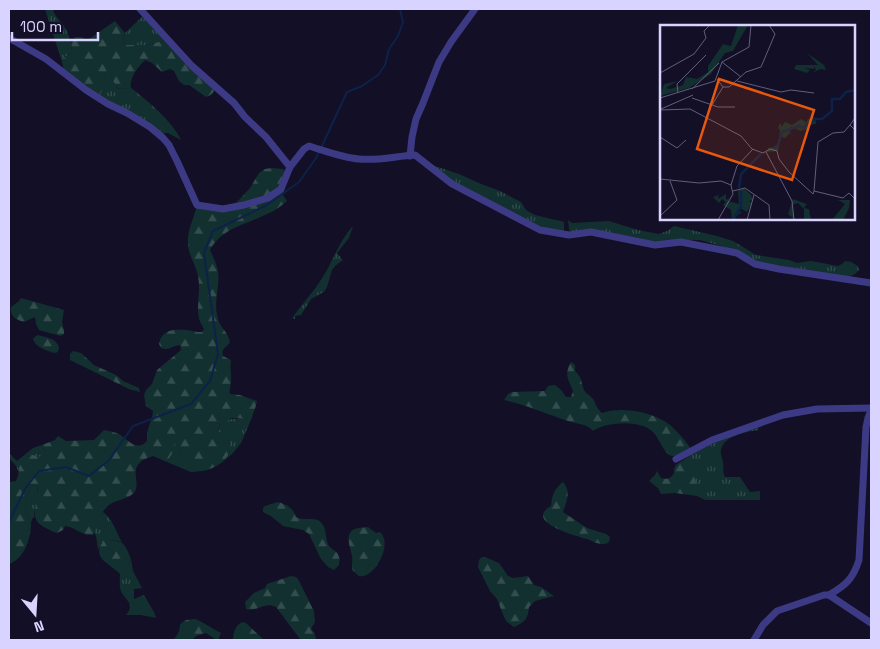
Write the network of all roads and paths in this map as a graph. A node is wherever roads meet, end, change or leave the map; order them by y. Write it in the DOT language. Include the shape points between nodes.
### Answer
graph roads {
  1 [pos="140,9"];
  2 [pos="475,9"];
  3 [pos="9,38"];
  4 [pos="410,156"];
  5 [pos="290,167"];
  6 [pos="871,283"];
  7 [pos="871,409"];
  8 [pos="676,459"];
  9 [pos="829,595"];
  10 [pos="871,623"];
  11 [pos="754,640"];
  1 -- 5 [label="street" via="192,66 234,103"];
  2 -- 4 [label="street" via="439,62 416,119"];
  3 -- 5 [label="street" via="38,53 86,90 163,138 197,206 223,209 268,198 281,188"];
  4 -- 5 [label="street" via="358,159 309,146"];
  4 -- 6 [label="street" via="415,156 452,184 540,230 569,235 591,232 655,245 681,242 702,245 737,253 755,264"];
  7 -- 8 [label="street" via="817,409 782,415 712,440"];
  7 -- 9 [label="street" via="866,427 859,560 849,580"];
  9 -- 10 [label="street"];
  9 -- 11 [label="street" via="777,611"];
}
